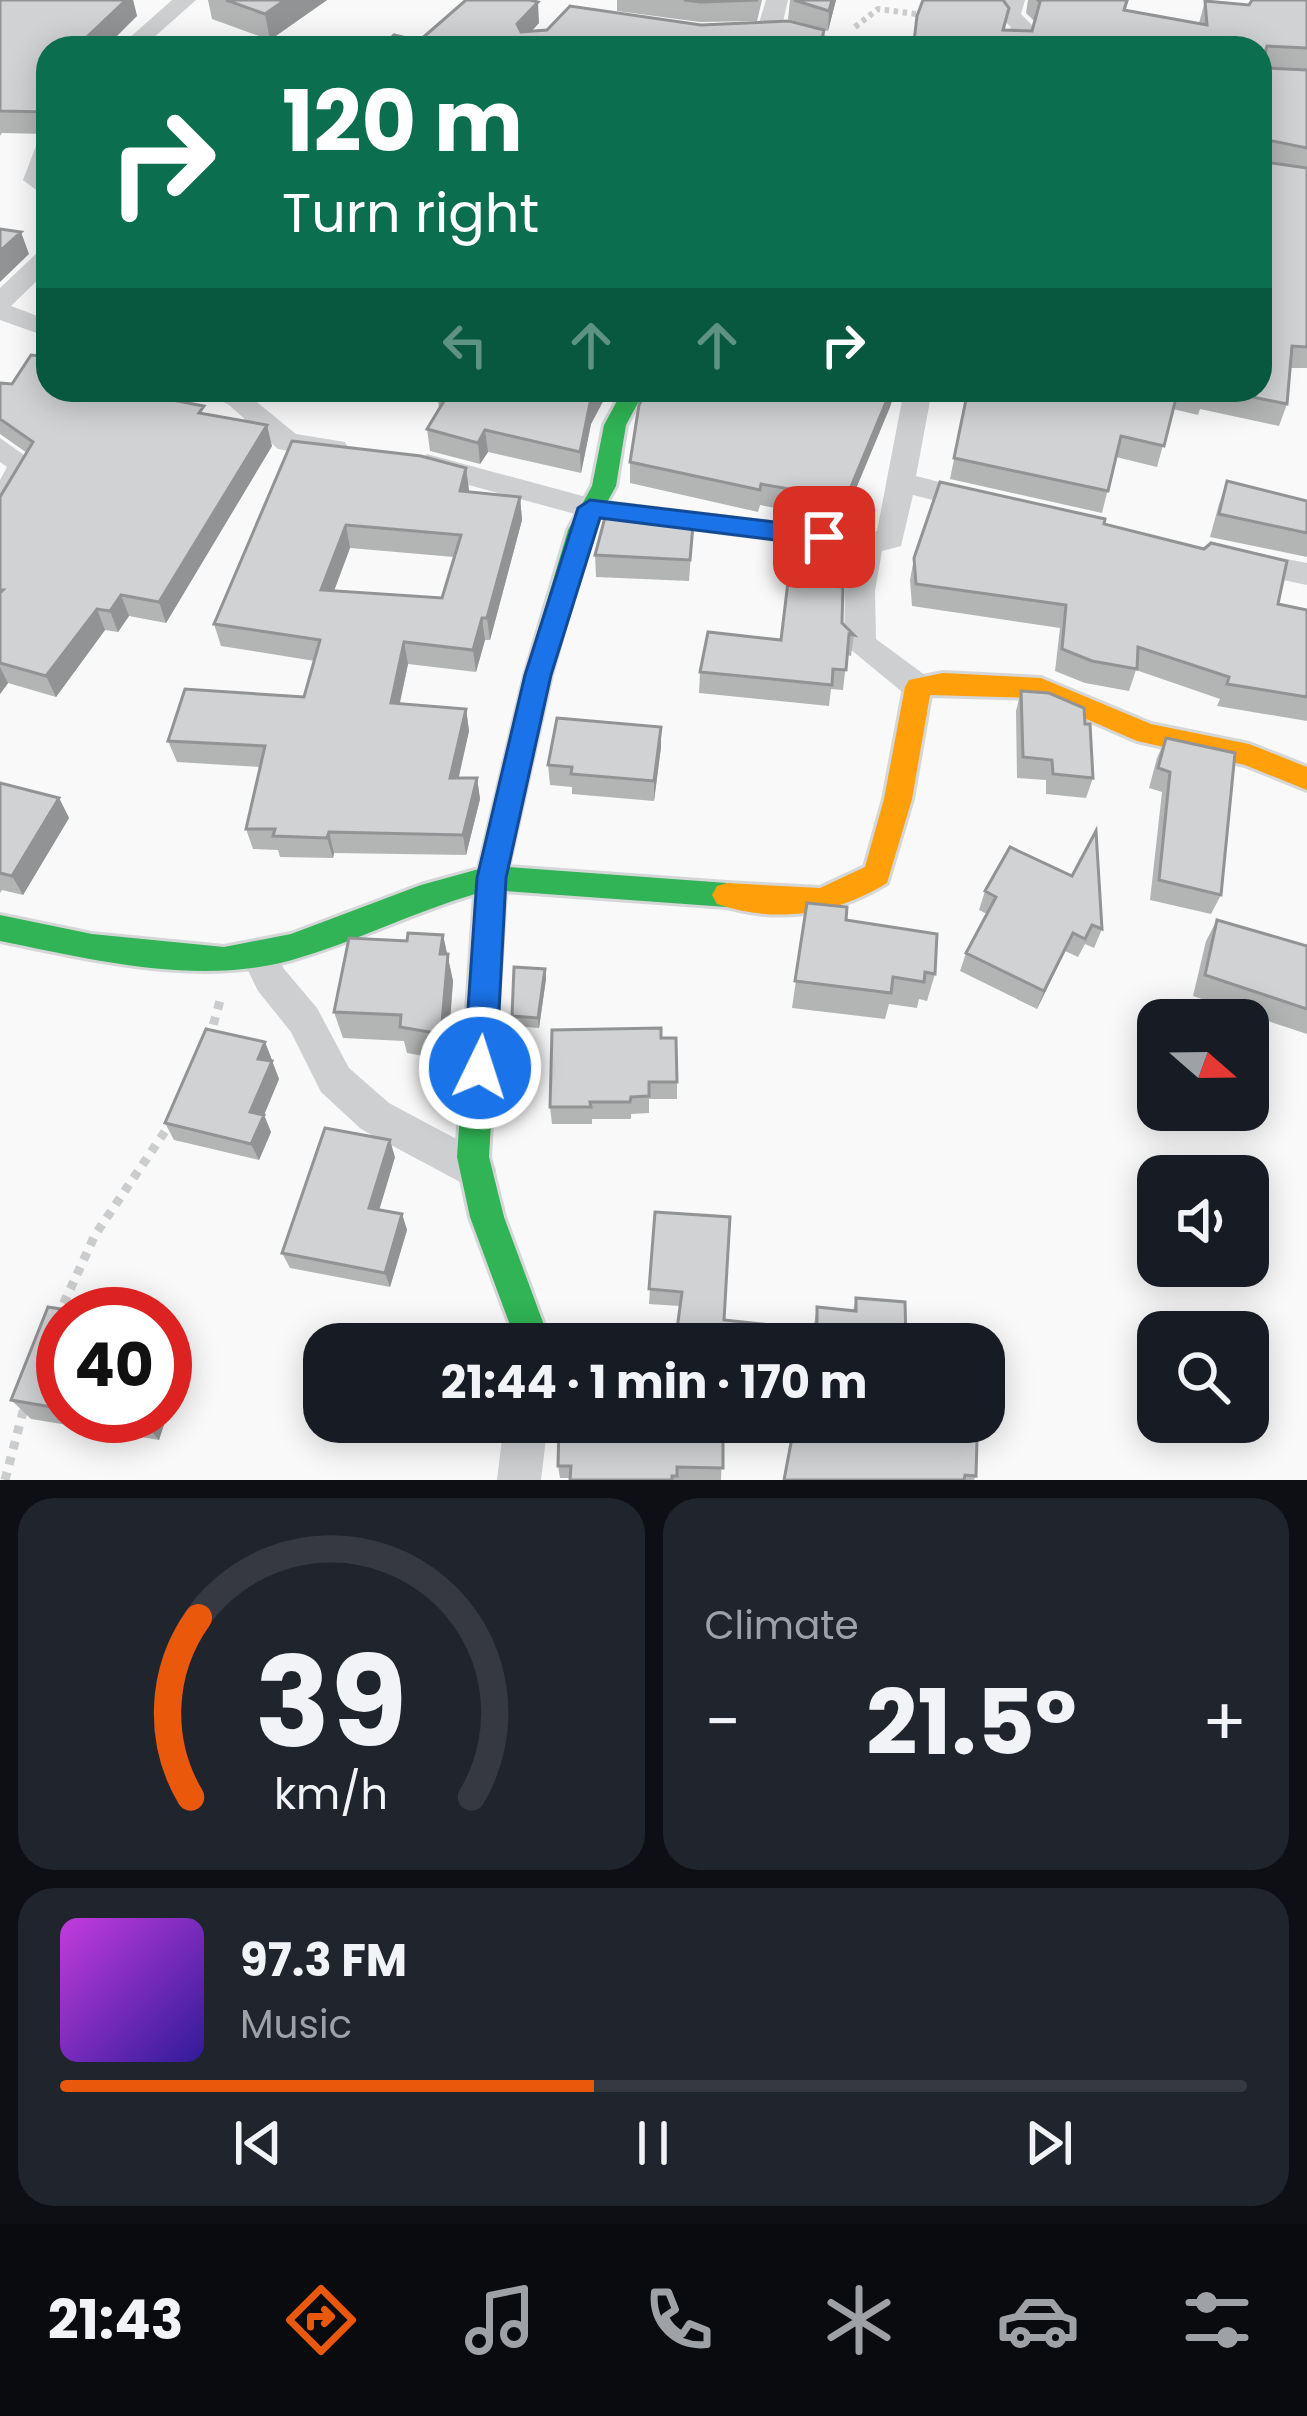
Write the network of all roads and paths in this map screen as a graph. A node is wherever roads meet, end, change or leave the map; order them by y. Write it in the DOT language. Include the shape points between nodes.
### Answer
graph roads {
  1 [pos="184,0"];
  2 [pos="777,0"];
  3 [pos="1014,0"];
  4 [pos="935,16"];
  5 [pos="788,32"];
  6 [pos="143,36"];
  7 [pos="744,36"];
  8 [pos="809,36"];
  9 [pos="861,36"];
  10 [pos="1018,36"];
  11 [pos="36,269"];
  12 [pos="0,307"];
  13 [pos="36,324"];
  14 [pos="242,402"];
  15 [pos="627,402"];
  16 [pos="916,402"];
  17 [pos="0,448"];
  18 [pos="356,453"];
  19 [pos="402,460"];
  20 [pos="900,482"];
  21 [pos="0,506"];
  22 [pos="590,508"];
  23 [pos="1006,508"];
  24 [pos="869,543"];
  25 [pos="1202,552"];
  26 [pos="1307,574"];
  27 [pos="918,687"];
  28 [pos="1307,779"];
  29 [pos="491,878"];
  30 [pos="0,928"];
  31 [pos="241,957"];
  32 [pos="203,1052"];
  33 [pos="178,1104"];
  34 [pos="476,1170"];
  35 [pos="71,1287"];
  36 [pos="526,1323"];
  37 [pos="28,1392"];
  38 [pos="523,1443"];
  39 [pos="5,1480"];
  40 [pos="519,1480"];
  1 -- 6 [label="street"];
  2 -- 5 [label="street" via="770,23"];
  3 -- 10 [label="street"];
  4 -- 9 [label="path" via="878,9"];
  5 -- 7 [label="street"];
  5 -- 8 [label="street"];
  11 -- 12 [label="street"];
  12 -- 13 [label="street"];
  14 -- 18 [label="street" via="288,442"];
  15 -- 22 [label="street"];
  16 -- 20 [label="street"];
  17 -- 21 [label="street" via="23,464"];
  19 -- 22 [label="street"];
  20 -- 23 [label="street"];
  20 -- 24 [label="street" via="890,538"];
  22 -- 24 [label="street"];
  22 -- 29 [label="street" via="538,675"];
  24 -- 27 [label="street" via="860,644"];
  25 -- 26 [label="street"];
  27 -- 28 [label="street" via="1041,688 1147,734 1249,755"];
  27 -- 29 [label="street" via="877,874 853,890 798,906"];
  29 -- 31 [label="street"];
  29 -- 34 [label="street"];
  30 -- 31 [label="street" via="92,947"];
  31 -- 32 [label="path"];
  31 -- 34 [label="street" via="304,1020 335,1080 375,1116"];
  33 -- 35 [label="path" via="162,1140 94,1234"];
  34 -- 36 [label="street"];
  37 -- 39 [label="path"];
  38 -- 40 [label="street"];
}
